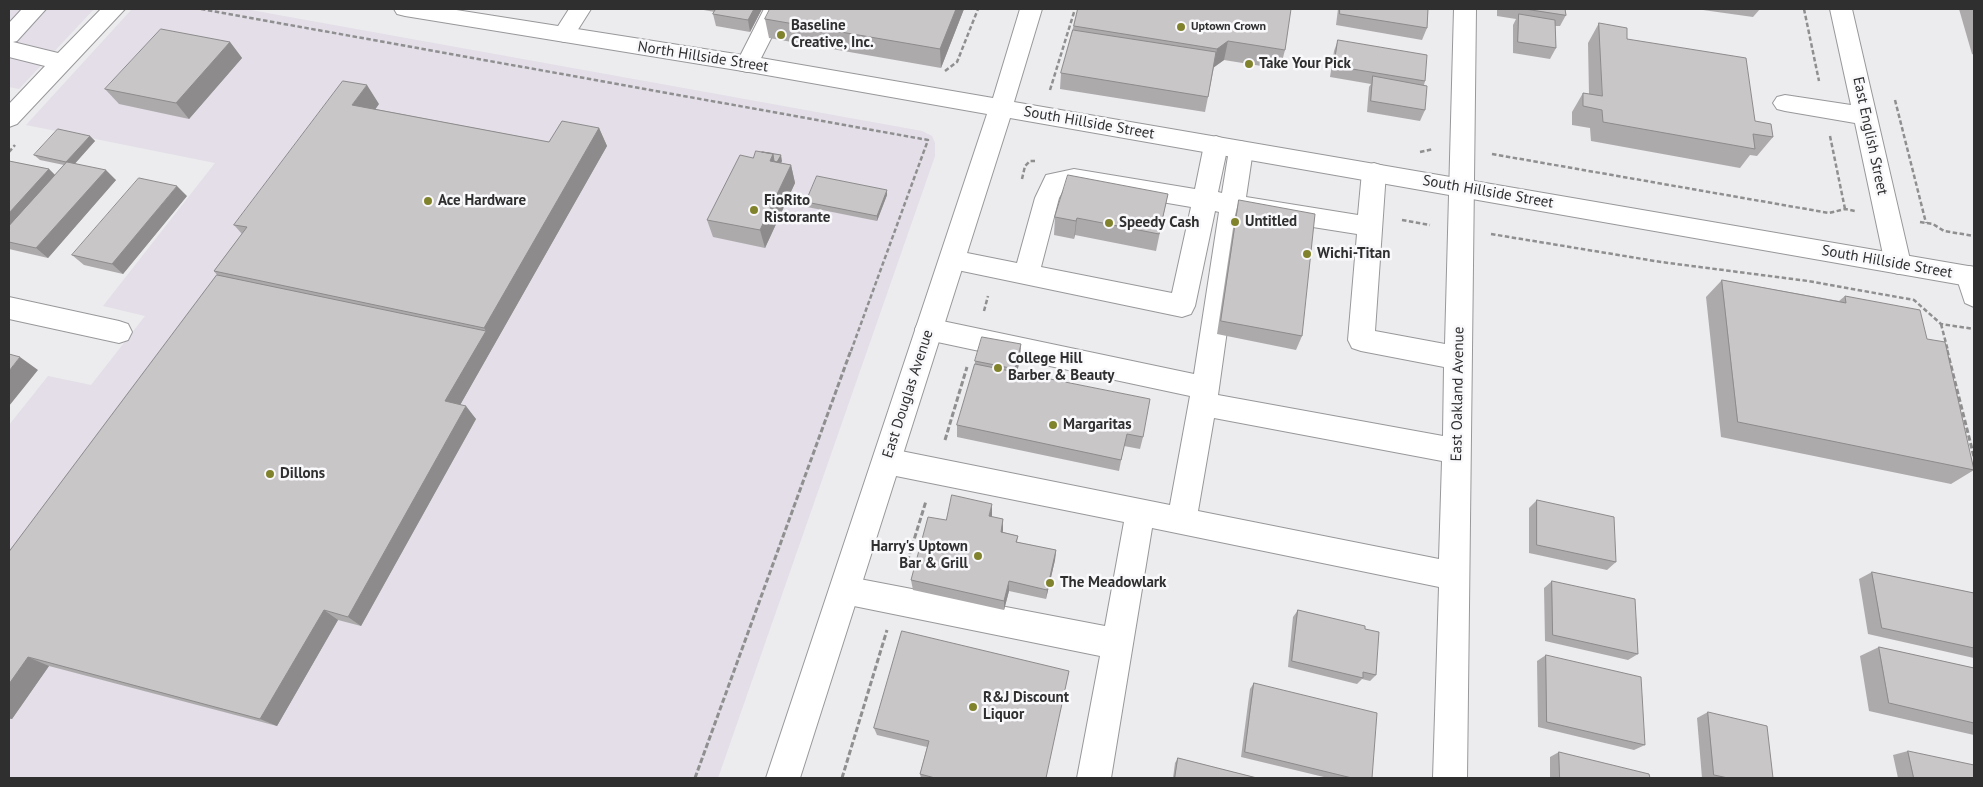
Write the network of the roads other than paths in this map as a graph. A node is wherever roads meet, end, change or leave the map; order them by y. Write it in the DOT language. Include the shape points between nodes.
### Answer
graph roads {
  1 [pos="35,9"];
  2 [pos="114,9"];
  3 [pos="405,9"];
  4 [pos="580,9"];
  5 [pos="775,9"];
  6 [pos="1032,9"];
  7 [pos="1464,9"];
  8 [pos="1841,9"];
  9 [pos="459,13"];
  10 [pos="564,34"];
  11 [pos="9,36"];
  12 [pos="9,49"];
  13 [pos="63,62"];
  14 [pos="747,64"];
  15 [pos="1785,103"];
  16 [pos="1001,108"];
  17 [pos="1865,116"];
  18 [pos="9,118"];
  19 [pos="1216,145"];
  20 [pos="1241,150"];
  21 [pos="1374,172"];
  22 [pos="1089,181"];
  23 [pos="1462,188"];
  24 [pos="1204,201"];
  25 [pos="1233,204"];
  26 [pos="1370,221"];
  27 [pos="952,260"];
  28 [pos="1898,264"];
  29 [pos="1026,275"];
  30 [pos="1972,283"];
  31 [pos="1172,304"];
  32 [pos="9,308"];
  33 [pos="928,329"];
  34 [pos="119,332"];
  35 [pos="1459,358"];
  36 [pos="1204,396"];
  37 [pos="1457,451"];
  38 [pos="886,461"];
  39 [pos="1140,513"];
  40 [pos="1182,521"];
  41 [pos="1454,576"];
  42 [pos="844,590"];
  43 [pos="1117,644"];
  44 [pos="783,778"];
  45 [pos="1094,778"];
  46 [pos="1450,778"];
  1 -- 11 [label="main road"];
  2 -- 13 [label="main road"];
  3 -- 9 [label="main road, North Hillside Street"];
  4 -- 10 [label="main road"];
  5 -- 14 [label="main road"];
  6 -- 16 [label="main road, East Douglas Avenue"];
  7 -- 23 [label="main road, East Oakland Avenue"];
  8 -- 17 [label="main road, East English Street"];
  9 -- 10 [label="main road, North Hillside Street"];
  10 -- 14 [label="main road, North Hillside Street"];
  12 -- 13 [label="main road"];
  13 -- 18 [label="main road"];
  14 -- 16 [label="main road, North Hillside Street"];
  15 -- 17 [label="main road"];
  16 -- 19 [label="main road, South Hillside Street"];
  16 -- 27 [label="main road, East Douglas Avenue"];
  17 -- 28 [label="main road, East English Street"];
  19 -- 20 [label="main road, South Hillside Street"];
  19 -- 24 [label="main road"];
  20 -- 21 [label="main road, South Hillside Street"];
  20 -- 25 [label="main road"];
  21 -- 23 [label="main road, South Hillside Street"];
  21 -- 26 [label="main road"];
  22 -- 24 [label="main road"];
  22 -- 29 [label="main road" via="1074,178 1055,182"];
  22 -- 31 [label="main road" via="1104,196 1172,208 1180,213 1184,220 1184,237"];
  23 -- 28 [label="main road, South Hillside Street"];
  23 -- 35 [label="main road, East Oakland Avenue"];
  24 -- 25 [label="main road"];
  24 -- 31 [label="main road" via="1182,306"];
  25 -- 26 [label="main road"];
  25 -- 36 [label="main road"];
  26 -- 35 [label="main road" via="1361,340"];
  27 -- 29 [label="main road"];
  27 -- 33 [label="main road, East Douglas Avenue"];
  28 -- 30 [label="main road, South Hillside Street"];
  29 -- 31 [label="main road"];
  32 -- 34 [label="main road"];
  33 -- 36 [label="main road"];
  33 -- 38 [label="main road, East Douglas Avenue"];
  35 -- 37 [label="main road, East Oakland Avenue"];
  36 -- 37 [label="main road"];
  36 -- 40 [label="main road"];
  37 -- 41 [label="main road, East Oakland Avenue"];
  38 -- 39 [label="main road"];
  38 -- 42 [label="main road, East Douglas Avenue"];
  39 -- 40 [label="main road"];
  39 -- 43 [label="main road"];
  40 -- 41 [label="main road"];
  41 -- 46 [label="main road, East Oakland Avenue"];
  42 -- 43 [label="main road"];
  42 -- 44 [label="main road, East Douglas Avenue"];
  43 -- 45 [label="main road"];
}
